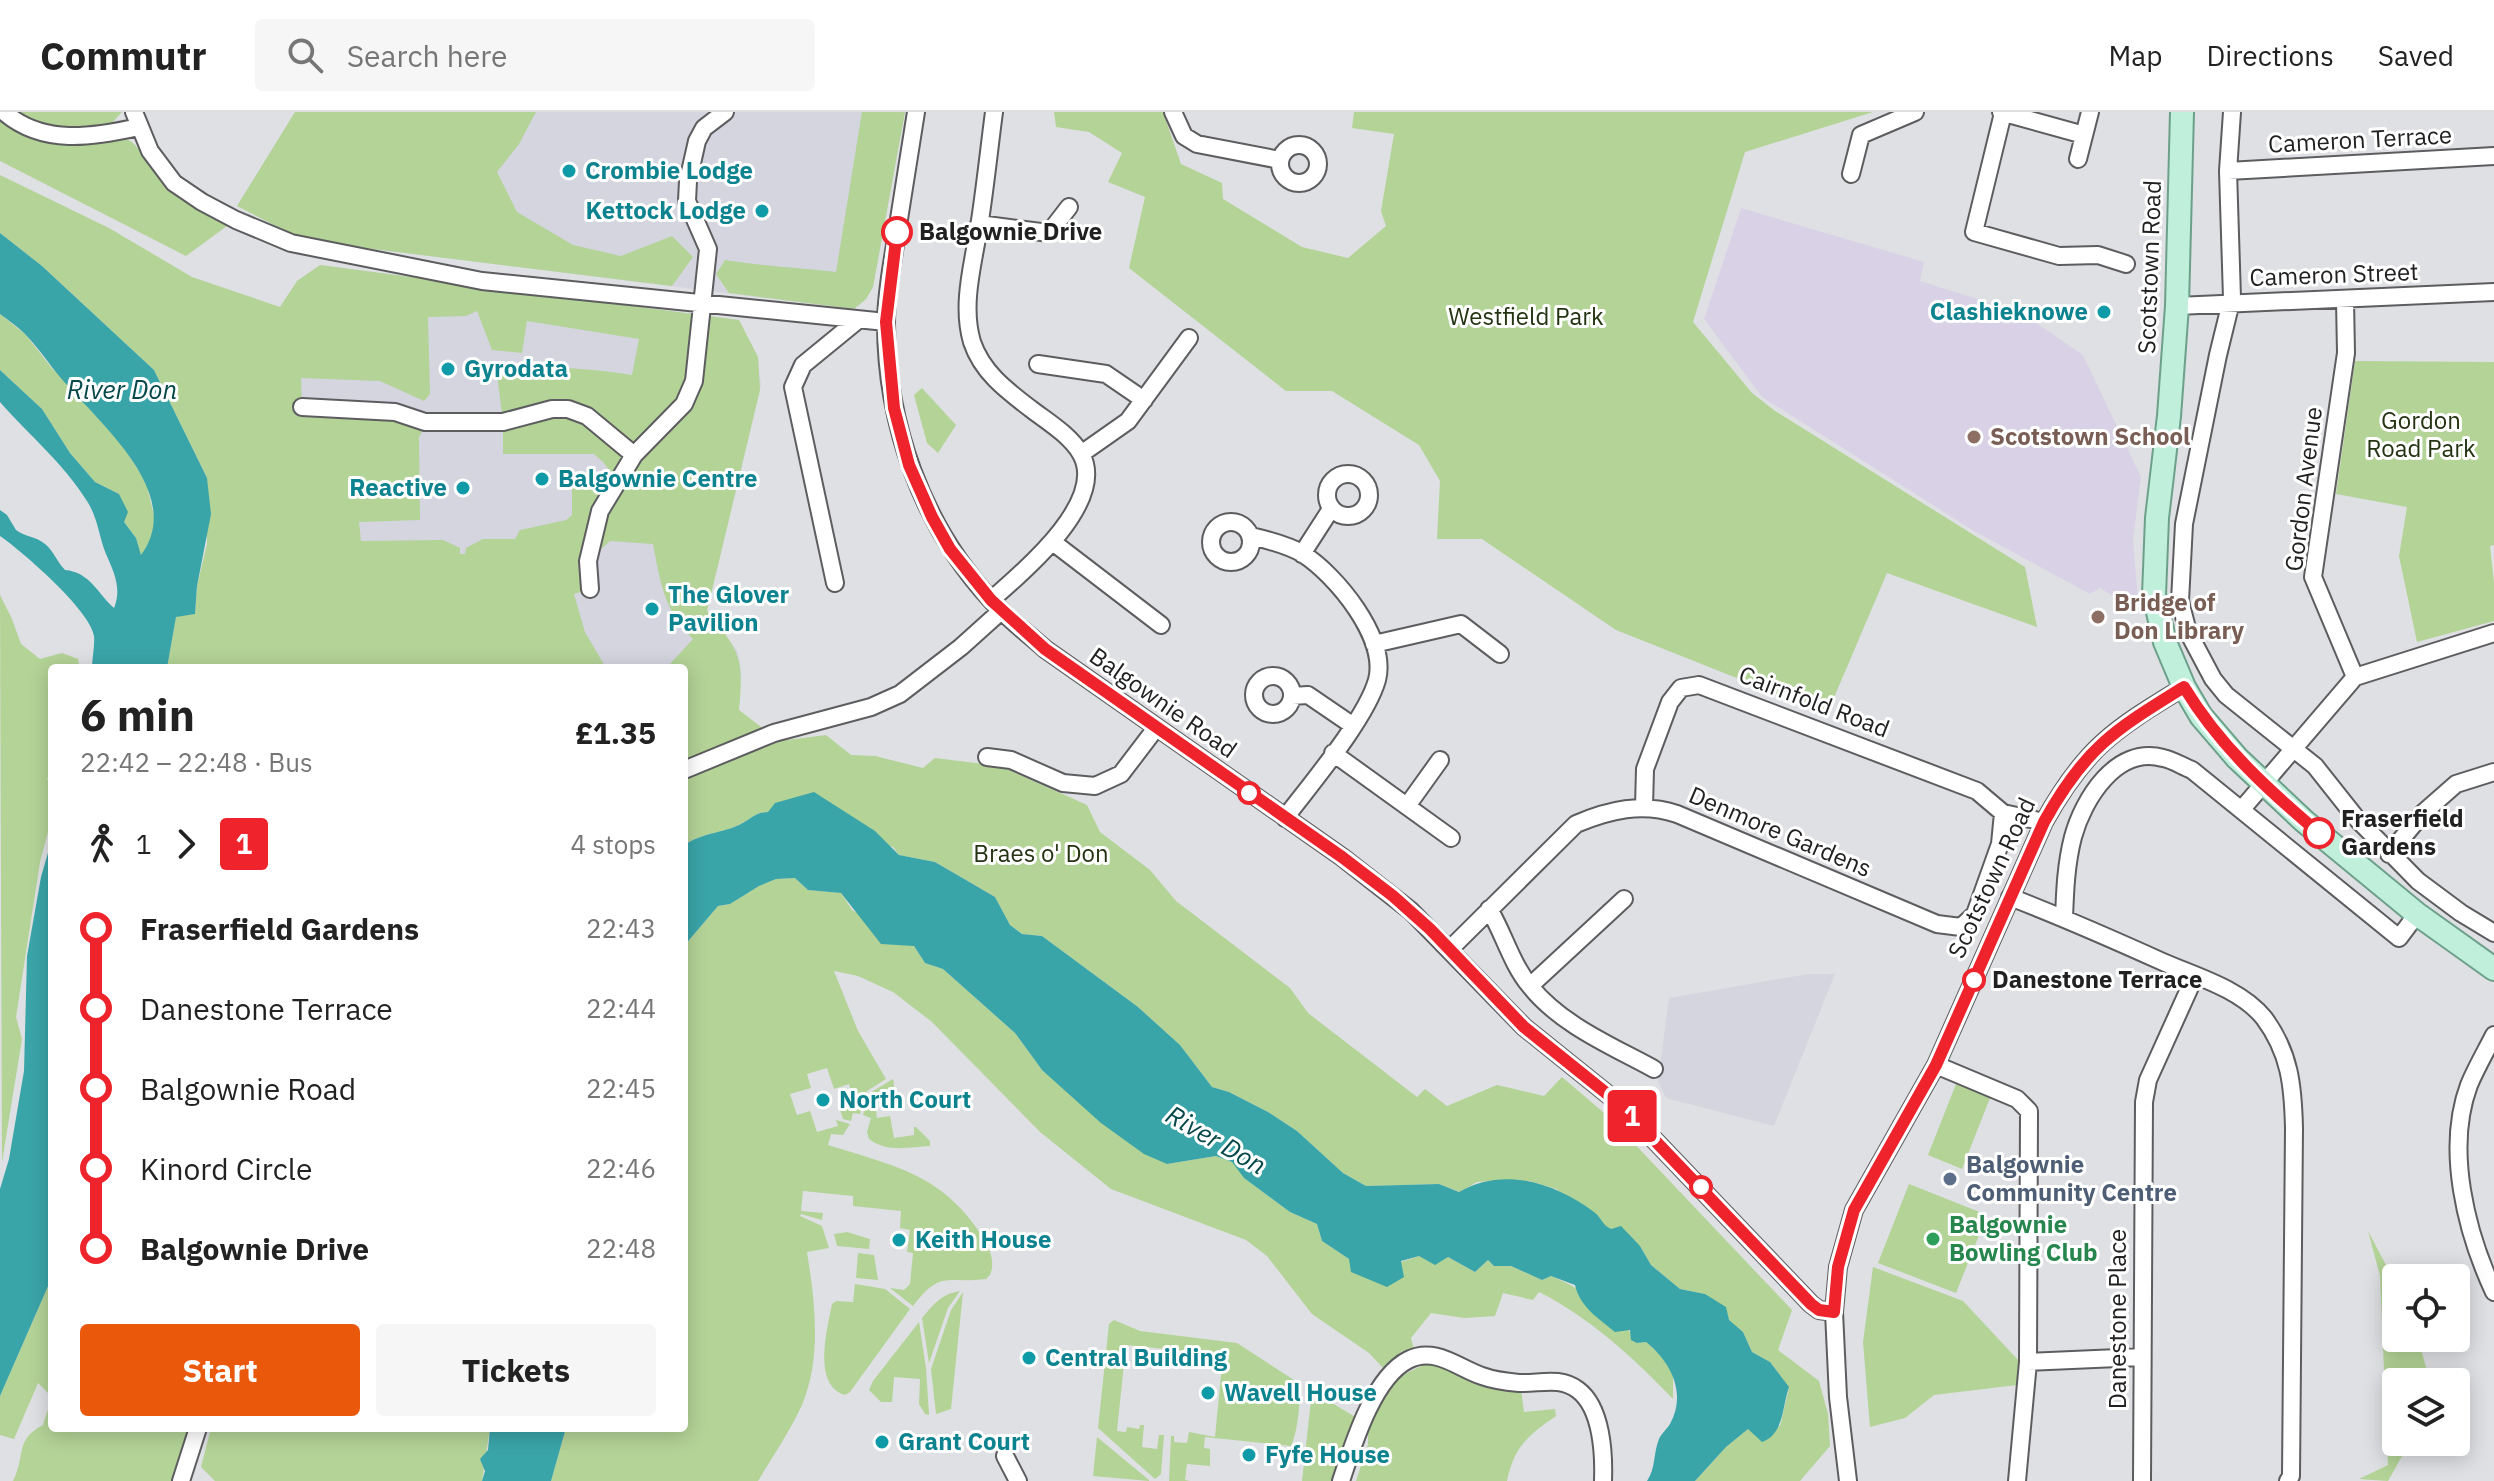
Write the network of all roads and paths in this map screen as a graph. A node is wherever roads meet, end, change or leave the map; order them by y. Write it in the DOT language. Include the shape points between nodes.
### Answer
graph roads {
  1 [pos="4,112"];
  2 [pos="725,112"];
  3 [pos="916,112"];
  4 [pos="994,112"];
  5 [pos="1173,112"];
  6 [pos="1915,112"];
  7 [pos="2002,112"];
  8 [pos="2090,112"];
  9 [pos="2182,112"];
  10 [pos="2232,112"];
  11 [pos="137,119"];
  12 [pos="2084,135"];
  13 [pos="2494,156"];
  14 [pos="2078,159"];
  15 [pos="1280,160"];
  16 [pos="2228,171"];
  17 [pos="1851,174"];
  18 [pos="1069,207"];
  19 [pos="979,224"];
  20 [pos="2126,264"];
  21 [pos="2494,292"];
  22 [pos="2345,300"];
  23 [pos="2231,303"];
  24 [pos="702,305"];
  25 [pos="2177,306"];
  26 [pos="858,320"];
  27 [pos="886,322"];
  28 [pos="1189,338"];
  29 [pos="1038,364"];
  30 [pos="1144,400"];
  31 [pos="302,407"];
  32 [pos="1081,454"];
  33 [pos="634,455"];
  34 [pos="1331,509"];
  35 [pos="1251,536"];
  36 [pos="1054,543"];
  37 [pos="1302,554"];
  38 [pos="835,583"];
  39 [pos="590,589"];
  40 [pos="996,606"];
  41 [pos="1161,625"];
  42 [pos="2494,633"];
  43 [pos="1374,644"];
  44 [pos="1500,654"];
  45 [pos="2355,677"];
  46 [pos="2184,687"];
  47 [pos="1292,696"];
  48 [pos="1352,725"];
  49 [pos="1156,728"];
  50 [pos="2294,750"];
  51 [pos="1333,753"];
  52 [pos="987,757"];
  53 [pos="1440,760"];
  54 [pos="688,768"];
  55 [pos="2494,772"];
  56 [pos="2264,784"];
  57 [pos="1407,806"];
  58 [pos="1644,807"];
  59 [pos="2242,809"];
  60 [pos="2003,813"];
  61 [pos="1285,818"];
  62 [pos="2044,822"];
  63 [pos="1451,838"];
  64 [pos="2389,854"];
  65 [pos="2010,897"];
  66 [pos="1624,899"];
  67 [pos="1489,909"];
  68 [pos="2417,914"];
  69 [pos="2064,918"];
  70 [pos="2494,933"];
  71 [pos="1449,950"];
  72 [pos="2494,969"];
  73 [pos="2195,976"];
  74 [pos="1530,986"];
  75 [pos="2494,1035"];
  76 [pos="1936,1065"];
  77 [pos="1654,1069"];
  78 [pos="2494,1292"];
  79 [pos="1834,1312"];
  80 [pos="2141,1357"];
  81 [pos="2028,1362"];
  82 [pos="197,1432"];
  83 [pos="1005,1456"];
  84 [pos="181,1481"];
  85 [pos="1018,1481"];
  86 [pos="1341,1481"];
  87 [pos="1603,1481"];
  88 [pos="1848,1481"];
  89 [pos="2017,1481"];
  90 [pos="2142,1481"];
  91 [pos="2288,1481"];
  1 -- 11 [label="street" via="33,131 66,137 106,134"];
  2 -- 24 [label="street" via="697,141 688,181 687,201 708,249"];
  3 -- 27 [label="street, Balgownie Road"];
  4 -- 19 [label="street"];
  5 -- 15 [label="street" via="1184,136 1197,144"];
  6 -- 17 [label="street" via="1861,135"];
  7 -- 12 [label="street"];
  7 -- 20 [label="street" via="1974,232 2059,256 2098,255"];
  8 -- 12 [label="street"];
  9 -- 25 [label="main road, Scotstown Road"];
  10 -- 16 [label="street"];
  11 -- 24 [label="street" via="158,164 174,183 236,220 291,243 482,281"];
  12 -- 14 [label="street"];
  13 -- 16 [label="street, Cameron Terrace"];
  16 -- 23 [label="street"];
  18 -- 19 [label="street" via="1049,233"];
  19 -- 32 [label="street" via="967,306 979,359 993,378"];
  21 -- 22 [label="street, Cameron Street"];
  22 -- 23 [label="street, Cameron Street"];
  22 -- 45 [label="street, Gordon Avenue" via="2346,353 2313,577"];
  23 -- 25 [label="street, Cameron Street"];
  23 -- 50 [label="street" via="2184,524 2180,601 2202,662 2226,695"];
  24 -- 26 [label="street"];
  24 -- 33 [label="street" via="694,381 684,404"];
  25 -- 46 [label="main road, Scotstown Road" via="2154,595 2165,642"];
  26 -- 27 [label="street"];
  26 -- 38 [label="street" via="803,365 793,387"];
  27 -- 40 [label="street, Balgownie Road" via="894,408 909,465 950,549"];
  28 -- 30 [label="street"];
  29 -- 30 [label="street" via="1106,374"];
  30 -- 32 [label="street" via="1128,421"];
  31 -- 33 [label="street" via="395,412 425,422 503,422 568,409 587,416"];
  32 -- 36 [label="street" via="1086,476"];
  33 -- 39 [label="street" via="600,511 588,561"];
  34 -- 37 [label="street"];
  35 -- 37 [label="street"];
  36 -- 40 [label="street"];
  36 -- 41 [label="street"];
  37 -- 43 [label="street" via="1358,610"];
  40 -- 49 [label="street, Balgownie Road" via="1045,649"];
  40 -- 54 [label="street" via="961,647 900,694 774,733"];
  42 -- 45 [label="street"];
  43 -- 44 [label="street" via="1461,624"];
  43 -- 48 [label="street" via="1378,678"];
  45 -- 50 [label="street"];
  46 -- 56 [label="main road" via="2209,727"];
  46 -- 62 [label="street, Scotstown Road" via="2123,724 2088,755"];
  47 -- 48 [label="street" via="1308,695"];
  48 -- 51 [label="street"];
  49 -- 52 [label="street" via="1121,774 1095,786 1063,783 1011,760"];
  49 -- 61 [label="street, Balgownie Road"];
  50 -- 56 [label="street"];
  50 -- 64 [label="street" via="2315,766"];
  51 -- 57 [label="street"];
  51 -- 61 [label="street"];
  53 -- 57 [label="street"];
  55 -- 64 [label="street" via="2456,784"];
  56 -- 59 [label="street"];
  56 -- 68 [label="main road"];
  57 -- 63 [label="street"];
  58 -- 60 [label="street, Denmore Gardens" via="1677,814 1937,924 1961,927 1975,914 2000,844"];
  58 -- 60 [label="street, Cairnfold Road" via="1645,769 1670,702 1681,688 1699,685 1977,791"];
  58 -- 67 [label="street, Denmore Gardens" via="1603,813 1576,824"];
  59 -- 68 [label="street" via="2399,938"];
  59 -- 69 [label="street" via="2192,770 2160,757 2114,768 2074,834"];
  60 -- 62 [label="street, Cairnfold Road"];
  61 -- 71 [label="street, Balgownie Road" via="1375,881"];
  62 -- 65 [label="street, Scotstown Road"];
  64 -- 70 [label="street" via="2418,881"];
  65 -- 69 [label="street"];
  65 -- 76 [label="street, Scotstown Road"];
  66 -- 74 [label="street"];
  67 -- 71 [label="street, Denmore Gardens"];
  67 -- 74 [label="street"];
  68 -- 72 [label="main road"];
  69 -- 73 [label="street"];
  71 -- 79 [label="street, Balgownie Road" via="1524,1027 1621,1105 1811,1304"];
  73 -- 80 [label="street, Danestone Place" via="2148,1080 2144,1102"];
  73 -- 91 [label="street" via="2235,994 2263,1016 2293,1082"];
  74 -- 77 [label="street" via="1567,1020"];
  75 -- 78 [label="street" via="2469,1086 2458,1134 2465,1216"];
  76 -- 79 [label="street, Scotstown Road" via="1854,1210 1838,1267"];
  76 -- 81 [label="street" via="2017,1099 2029,1111"];
  79 -- 88 [label="street, Scotstown Road"];
  80 -- 81 [label="street"];
  80 -- 90 [label="street, Danestone Place"];
  81 -- 89 [label="street"];
  82 -- 84 [label="street"];
  83 -- 85 [label="street"];
  86 -- 87 [label="street" via="1373,1398 1408,1359 1426,1356 1446,1358 1482,1376 1518,1383 1546,1380 1580,1391 1603,1438"];
}
